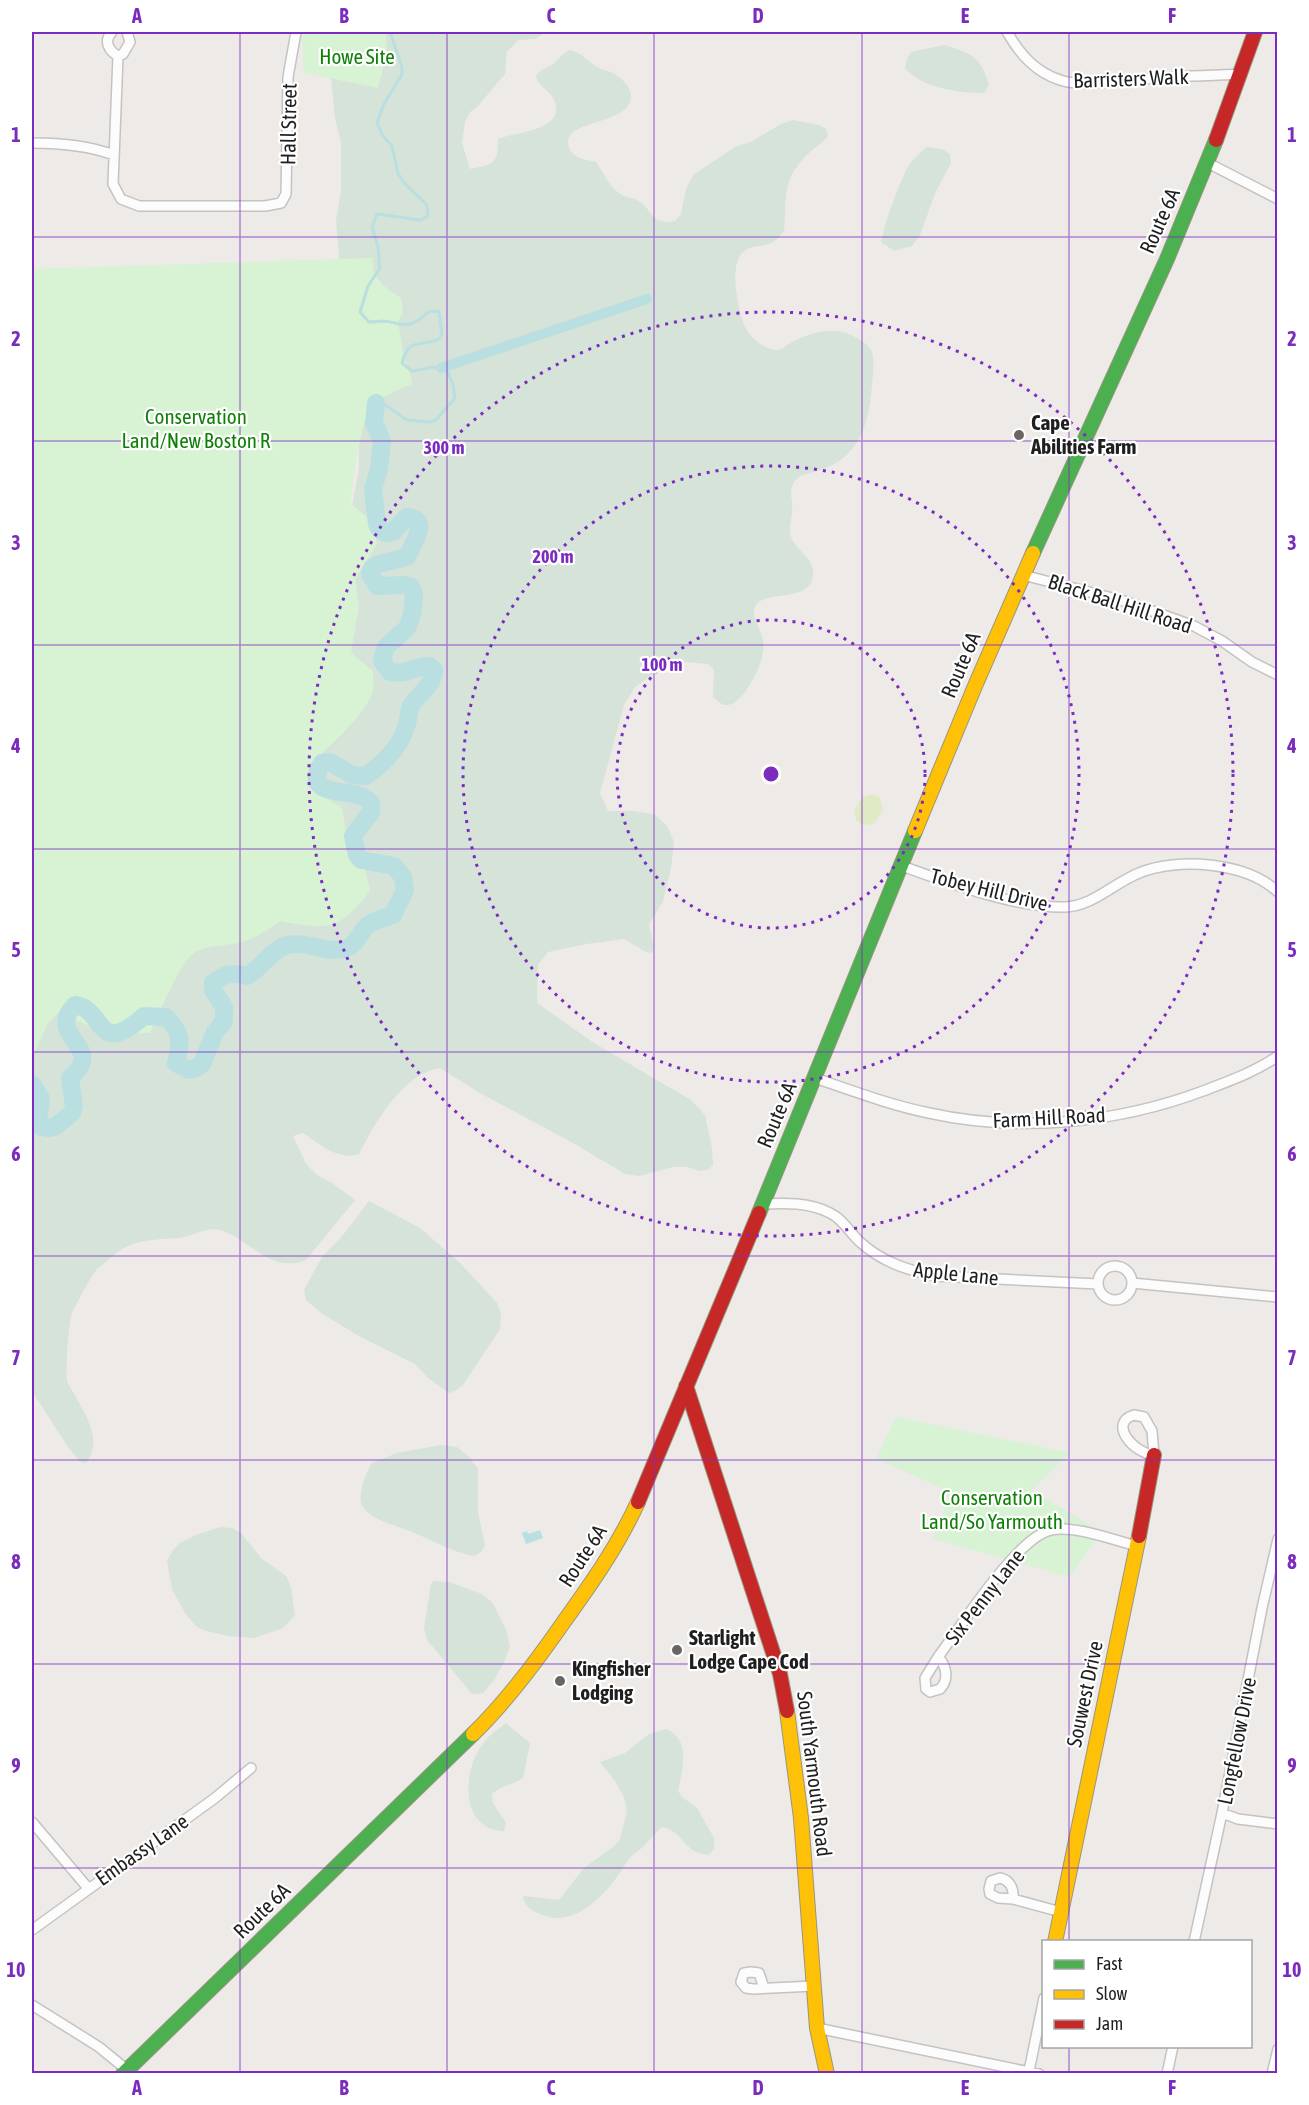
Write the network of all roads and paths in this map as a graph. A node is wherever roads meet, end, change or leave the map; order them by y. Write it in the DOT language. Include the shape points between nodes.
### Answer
graph roads {
  1 [pos="112,32"];
  2 [pos="127,32"];
  3 [pos="296,32"];
  4 [pos="1007,32"];
  5 [pos="1255,32"];
  6 [pos="118,56"];
  7 [pos="1241,74"];
  8 [pos="32,143"];
  9 [pos="114,155"];
  10 [pos="1208,163"];
  11 [pos="1278,199"];
  12 [pos="1023,575"];
  13 [pos="1278,675"];
  14 [pos="902,866"];
  15 [pos="1278,892"];
  16 [pos="1278,1056"];
  17 [pos="815,1078"];
  18 [pos="762,1204"];
  19 [pos="1132,1283"];
  20 [pos="1098,1284"];
  21 [pos="1278,1297"];
  22 [pos="686,1386"];
  23 [pos="1154,1455"];
  24 [pos="1278,1539"];
  25 [pos="1137,1546"];
  26 [pos="938,1657"];
  27 [pos="251,1768"];
  28 [pos="1222,1813"];
  29 [pos="32,1822"];
  30 [pos="1278,1824"];
  31 [pos="88,1888"];
  32 [pos="1013,1899"];
  33 [pos="1061,1912"];
  34 [pos="32,1930"];
  35 [pos="1055,1940"];
  36 [pos="1194,1940"];
  37 [pos="813,1986"];
  38 [pos="764,1988"];
  39 [pos="32,2005"];
  40 [pos="1042,2013"];
  41 [pos="817,2028"];
  42 [pos="1173,2048"];
  43 [pos="1278,2049"];
  44 [pos="125,2072"];
  45 [pos="1034,2072"];
  46 [pos="827,2073"];
  47 [pos="1167,2073"];
  48 [pos="1272,2073"];
  1 -- 6 [label="street" via="109,47"];
  2 -- 6 [label="street" via="130,42"];
  3 -- 9 [label="street, Hall Street" via="288,87 286,194 280,203 131,205 121,199 113,184"];
  4 -- 7 [label="street, Barristers Walk" via="1029,63 1063,81"];
  5 -- 7 [label="main road, Route 6A"];
  6 -- 9 [label="street"];
  7 -- 10 [label="main road, Route 6A"];
  8 -- 9 [label="street" via="87,146"];
  10 -- 11 [label="street"];
  10 -- 12 [label="main road, Route 6A"];
  12 -- 13 [label="street, Black Ball Hill Road" via="1114,598 1194,627"];
  12 -- 14 [label="main road, Route 6A"];
  14 -- 15 [label="street, Tobey Hill Drive" via="995,895 1050,906 1087,903 1139,872 1179,865 1226,868 1258,878"];
  14 -- 17 [label="main road, Route 6A"];
  16 -- 17 [label="street, Farm Hill Road" via="1234,1079 1153,1107 1083,1120 1029,1123 981,1122 929,1113"];
  17 -- 18 [label="main road, Route 6A"];
  18 -- 20 [label="street, Apple Lane" via="790,1203 833,1214 875,1255 913,1272"];
  18 -- 22 [label="main road, Route 6A"];
  19 -- 20 [label="street" via="1128,1294 1119,1299 1107,1298"];
  19 -- 20 [label="street" via="1129,1273 1115,1266 1105,1270"];
  19 -- 21 [label="street"];
  22 -- 37 [label="main road, South Yarmouth Road" via="780,1674 801,1818"];
  22 -- 44 [label="main road, Route 6A" via="615,1548 510,1695 448,1760"];
  23 -- 23 [label="street" via="1149,1424 1144,1417 1128,1417 1124,1426 1128,1441 1139,1451"];
  23 -- 25 [label="main road, Souwest Drive"];
  24 -- 28 [label="street, Longfellow Drive"];
  25 -- 26 [label="street, Six Penny Lane" via="1063,1529 1032,1539 1001,1572"];
  25 -- 33 [label="main road, Souwest Drive"];
  27 -- 31 [label="street, Embassy Lane"];
  28 -- 30 [label="street"];
  28 -- 36 [label="street, Longfellow Drive"];
  29 -- 31 [label="street"];
  31 -- 34 [label="street, Embassy Lane"];
  32 -- 33 [label="street"];
  33 -- 35 [label="main road, Souwest Drive"];
  37 -- 38 [label="street"];
  37 -- 41 [label="main road, South Yarmouth Road"];
  39 -- 44 [label="street" via="99,2047"];
  40 -- 45 [label="street"];
  41 -- 45 [label="street"];
  41 -- 46 [label="main road, South Yarmouth Road"];
  42 -- 47 [label="street"];
  43 -- 48 [label="street"];
}
